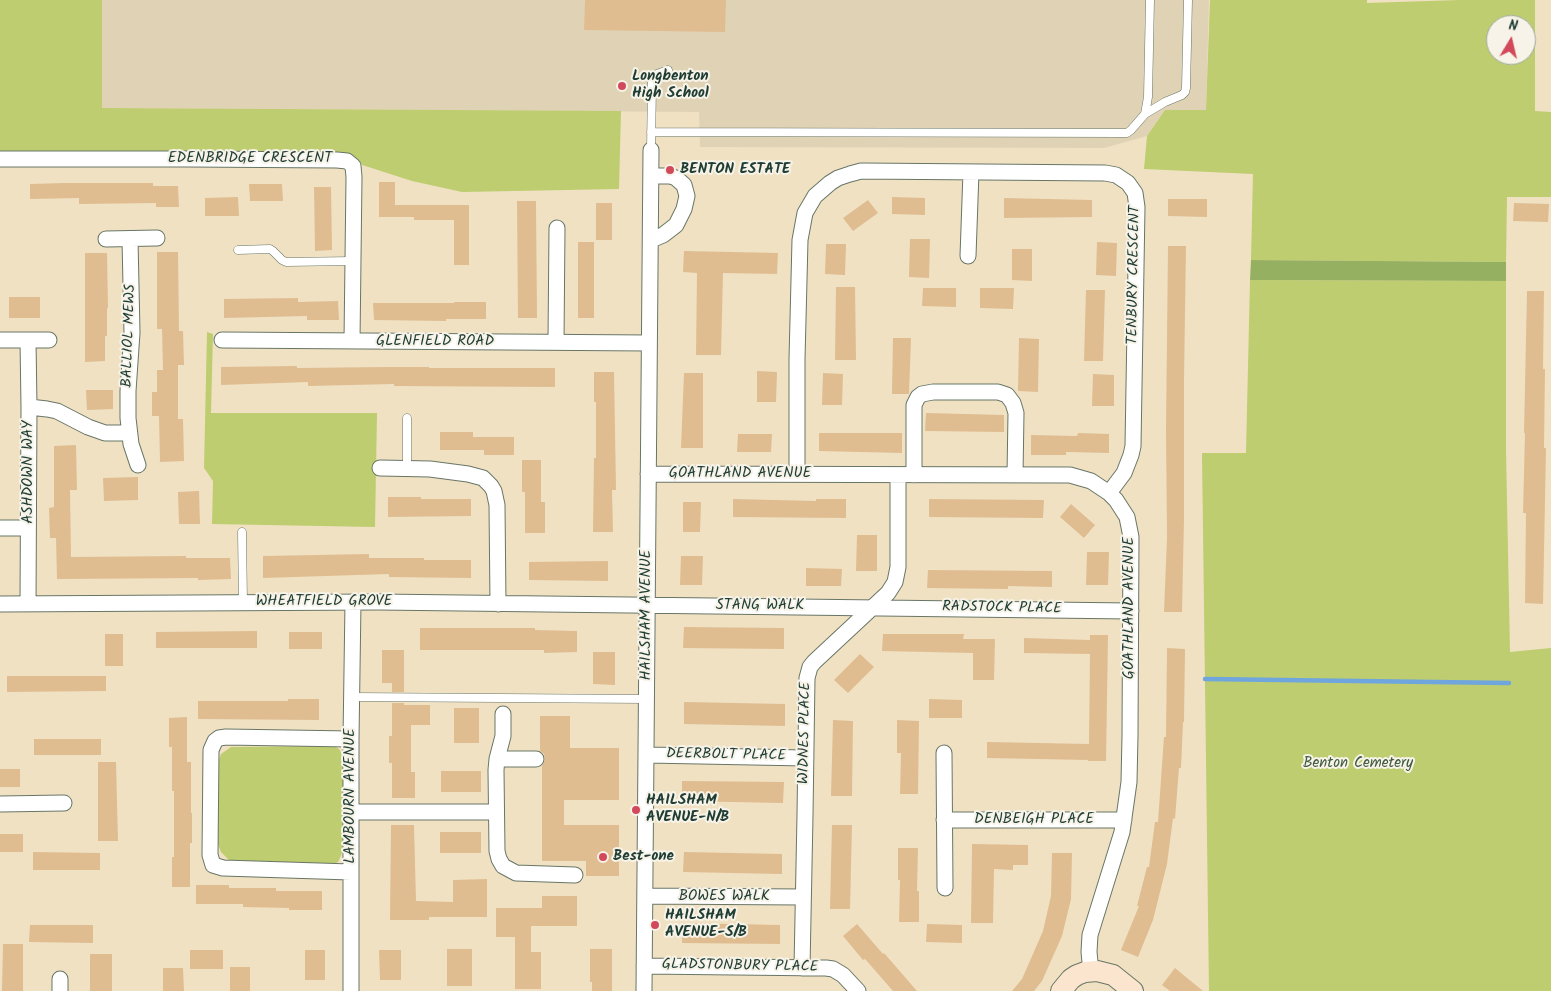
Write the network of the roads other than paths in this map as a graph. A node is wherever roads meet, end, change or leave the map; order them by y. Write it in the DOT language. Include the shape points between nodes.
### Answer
graph roads {
  1 [pos="1150,0"];
  2 [pos="1188,0"];
  3 [pos="668,70"];
  4 [pos="1145,114"];
  5 [pos="651,132"];
  6 [pos="651,150"];
  7 [pos="0,159"];
  8 [pos="971,172"];
  9 [pos="651,176"];
  10 [pos="557,228"];
  11 [pos="157,238"];
  12 [pos="106,239"];
  13 [pos="130,239"];
  14 [pos="651,240"];
  15 [pos="238,250"];
  16 [pos="968,256"];
  17 [pos="352,262"];
  18 [pos="0,340"];
  19 [pos="28,340"];
  20 [pos="49,340"];
  21 [pos="222,340"];
  22 [pos="352,342"];
  23 [pos="556,342"];
  24 [pos="649,343"];
  25 [pos="29,408"];
  26 [pos="407,418"];
  27 [pos="129,433"];
  28 [pos="138,465"];
  29 [pos="380,468"];
  30 [pos="407,468"];
  31 [pos="648,474"];
  32 [pos="797,474"];
  33 [pos="898,475"];
  34 [pos="914,475"];
  35 [pos="1015,475"];
  36 [pos="1109,493"];
  37 [pos="0,528"];
  38 [pos="28,528"];
  39 [pos="242,532"];
  40 [pos="353,602"];
  41 [pos="243,603"];
  42 [pos="0,604"];
  43 [pos="28,604"];
  44 [pos="498,604"];
  45 [pos="648,605"];
  46 [pos="873,607"];
  47 [pos="1131,611"];
  48 [pos="352,697"];
  49 [pos="647,699"];
  50 [pos="504,714"];
  51 [pos="351,739"];
  52 [pos="944,753"];
  53 [pos="647,755"];
  54 [pos="806,758"];
  55 [pos="536,759"];
  56 [pos="497,760"];
  57 [pos="64,803"];
  58 [pos="0,804"];
  59 [pos="352,812"];
  60 [pos="496,812"];
  61 [pos="944,820"];
  62 [pos="1124,820"];
  63 [pos="351,872"];
  64 [pos="575,875"];
  65 [pos="945,888"];
  66 [pos="645,896"];
  67 [pos="804,897"];
  68 [pos="644,966"];
  69 [pos="802,968"];
  70 [pos="1091,972"];
  71 [pos="351,991"];
  72 [pos="644,991"];
  73 [pos="858,991"];
  74 [pos="1061,991"];
  75 [pos="1133,991"];
  1 -- 4 [label="lane"];
  2 -- 4 [label="lane" via="1186,88 1182,95"];
  3 -- 5 [label="lane" via="657,74 652,82"];
  4 -- 5 [label="lane" via="1124,134"];
  5 -- 6 [label="lane"];
  6 -- 9 [label="street, HAILSHAM AVENUE"];
  7 -- 17 [label="street, EDENBRIDGE CRESCENT" via="348,161 354,171"];
  8 -- 16 [label="street"];
  8 -- 32 [label="street, TENBURY CRESCENT" via="861,171 830,183 809,205 800,240"];
  8 -- 36 [label="street, TENBURY CRESCENT" via="1105,173 1120,177 1133,190 1137,207 1133,446 1124,473"];
  9 -- 14 [label="street, HAILSHAM AVENUE"];
  9 -- 14 [label="street" via="676,178 687,190 684,209 676,225"];
  10 -- 23 [label="street"];
  11 -- 13 [label="street"];
  12 -- 13 [label="street"];
  13 -- 27 [label="street, BALLIOL MEWS"];
  14 -- 24 [label="street, HAILSHAM AVENUE"];
  15 -- 17 [label="lane" via="270,249 286,262"];
  17 -- 22 [label="street, EDENBRIDGE CRESCENT"];
  18 -- 19 [label="street"];
  19 -- 20 [label="street"];
  19 -- 25 [label="street, ASHDOWN WAY"];
  21 -- 22 [label="street, GLENFIELD ROAD"];
  22 -- 23 [label="street, GLENFIELD ROAD"];
  23 -- 24 [label="street, GLENFIELD ROAD"];
  24 -- 31 [label="street, HAILSHAM AVENUE"];
  25 -- 27 [label="street" via="57,411 105,434"];
  25 -- 38 [label="street, ASHDOWN WAY"];
  26 -- 30 [label="lane"];
  27 -- 28 [label="street, BALLIOL MEWS"];
  29 -- 30 [label="street"];
  30 -- 44 [label="street" via="468,474 482,478 491,486 497,505"];
  31 -- 32 [label="street, GOATHLAND AVENUE"];
  31 -- 45 [label="street, HAILSHAM AVENUE"];
  32 -- 33 [label="street, GOATHLAND AVENUE"];
  33 -- 34 [label="street, GOATHLAND AVENUE"];
  33 -- 46 [label="street, WIDNES PLACE" via="897,575 892,587"];
  34 -- 35 [label="street, GOATHLAND AVENUE"];
  34 -- 35 [label="street" via="914,405 922,394 933,392 998,392 1007,395 1016,412"];
  35 -- 36 [label="street, GOATHLAND AVENUE" via="1082,478"];
  36 -- 47 [label="street, GOATHLAND AVENUE" via="1122,508 1129,527"];
  37 -- 38 [label="street"];
  38 -- 43 [label="street, ASHDOWN WAY"];
  39 -- 41 [label="lane"];
  40 -- 41 [label="street, WHEATFIELD GROVE"];
  40 -- 44 [label="street, WHEATFIELD GROVE"];
  40 -- 48 [label="street, LAMBOURN AVENUE"];
  41 -- 43 [label="street, WHEATFIELD GROVE"];
  42 -- 43 [label="street, WHEATFIELD GROVE"];
  44 -- 45 [label="street, WHEATFIELD GROVE"];
  45 -- 46 [label="street, STANG WALK"];
  45 -- 49 [label="street, HAILSHAM AVENUE"];
  46 -- 47 [label="street, RADSTOCK PLACE"];
  46 -- 54 [label="street, WIDNES PLACE" via="810,666 806,678"];
  47 -- 62 [label="street, GOATHLAND AVENUE" via="1130,761"];
  48 -- 49 [label="lane"];
  48 -- 51 [label="street, LAMBOURN AVENUE"];
  49 -- 53 [label="street, HAILSHAM AVENUE"];
  50 -- 56 [label="street"];
  51 -- 59 [label="street, LAMBOURN AVENUE"];
  51 -- 63 [label="street" via="226,737 215,741 211,750 210,855 213,865 224,868"];
  52 -- 61 [label="street"];
  53 -- 54 [label="street, DEERBOLT PLACE"];
  53 -- 66 [label="street, HAILSHAM AVENUE"];
  54 -- 67 [label="street, WIDNES PLACE"];
  55 -- 56 [label="street"];
  56 -- 60 [label="street"];
  57 -- 58 [label="street"];
  59 -- 60 [label="street"];
  59 -- 63 [label="street, LAMBOURN AVENUE"];
  60 -- 64 [label="street" via="497,851 508,870 524,874"];
  61 -- 62 [label="street, DENBEIGH PLACE"];
  61 -- 65 [label="street"];
  62 -- 70 [label="street, GOATHLAND AVENUE" via="1090,936"];
  63 -- 71 [label="street, LAMBOURN AVENUE"];
  66 -- 67 [label="street, BOWES WALK"];
  66 -- 68 [label="street, HAILSHAM AVENUE"];
  67 -- 69 [label="street, WIDNES PLACE"];
  68 -- 69 [label="street, GLADSTONBURY PLACE"];
  68 -- 72 [label="street, HAILSHAM AVENUE"];
  69 -- 73 [label="street, GLADSTONBURY PLACE" via="833,969"];
  70 -- 74 [label="street" via="1077,975"];
  70 -- 75 [label="street" via="1114,975"];
}
